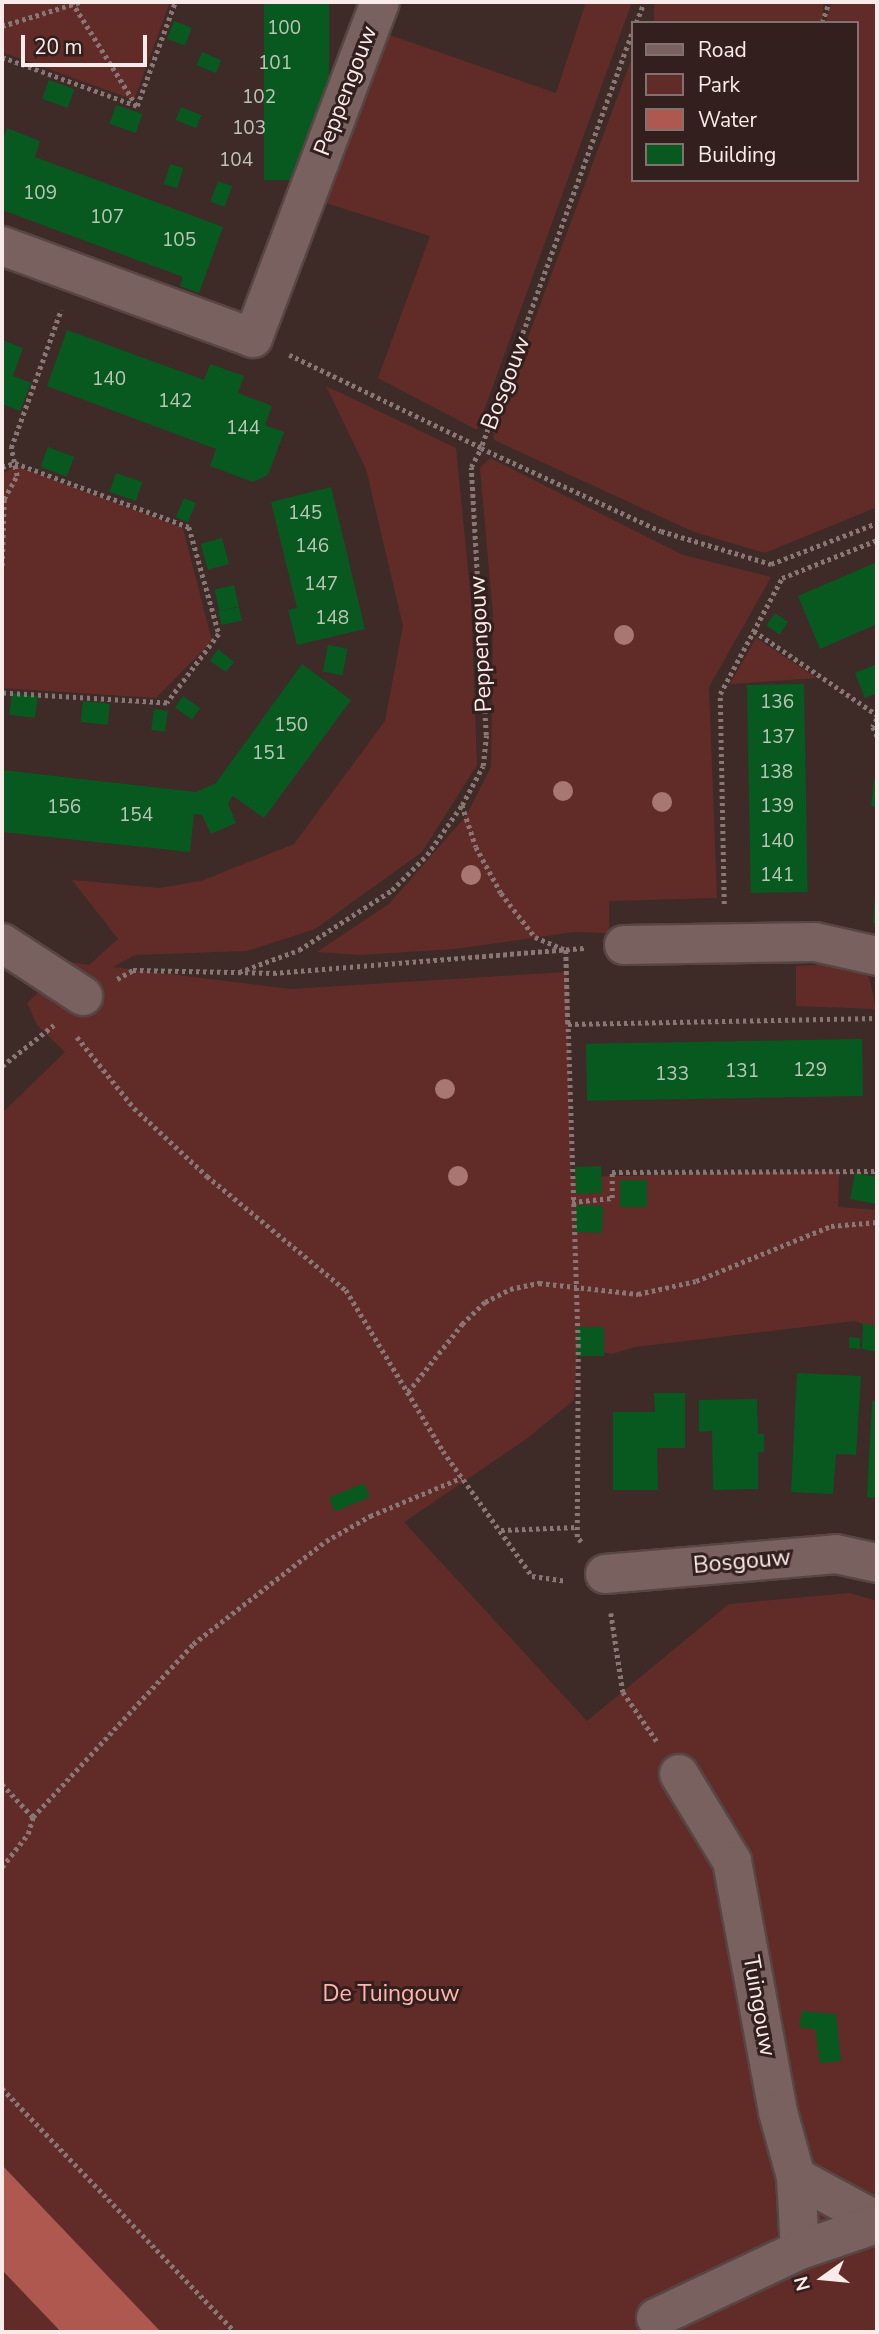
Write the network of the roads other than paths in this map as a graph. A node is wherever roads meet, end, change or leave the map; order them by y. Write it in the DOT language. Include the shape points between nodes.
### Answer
graph roads {
  1 [pos="380,2"];
  2 [pos="2,246"];
  3 [pos="2,943"];
  4 [pos="624,945"];
  5 [pos="877,956"];
  6 [pos="72,1007"];
  7 [pos="877,1563"];
  8 [pos="605,1574"];
  9 [pos="679,1774"];
  10 [pos="796,2177"];
  11 [pos="877,2223"];
  12 [pos="800,2250"];
  13 [pos="656,2318"];
  1 -- 2 [label="street, Peppengouw" via="253,338"];
  3 -- 6 [label="street"];
  4 -- 5 [label="street" via="815,942"];
  7 -- 8 [label="street, Bosgouw" via="836,1554"];
  9 -- 10 [label="street, Tuingouw" via="732,1861 778,2112"];
  10 -- 11 [label="street"];
  10 -- 12 [label="street, Tuingouw"];
  11 -- 12 [label="street"];
  12 -- 13 [label="street"];
}
